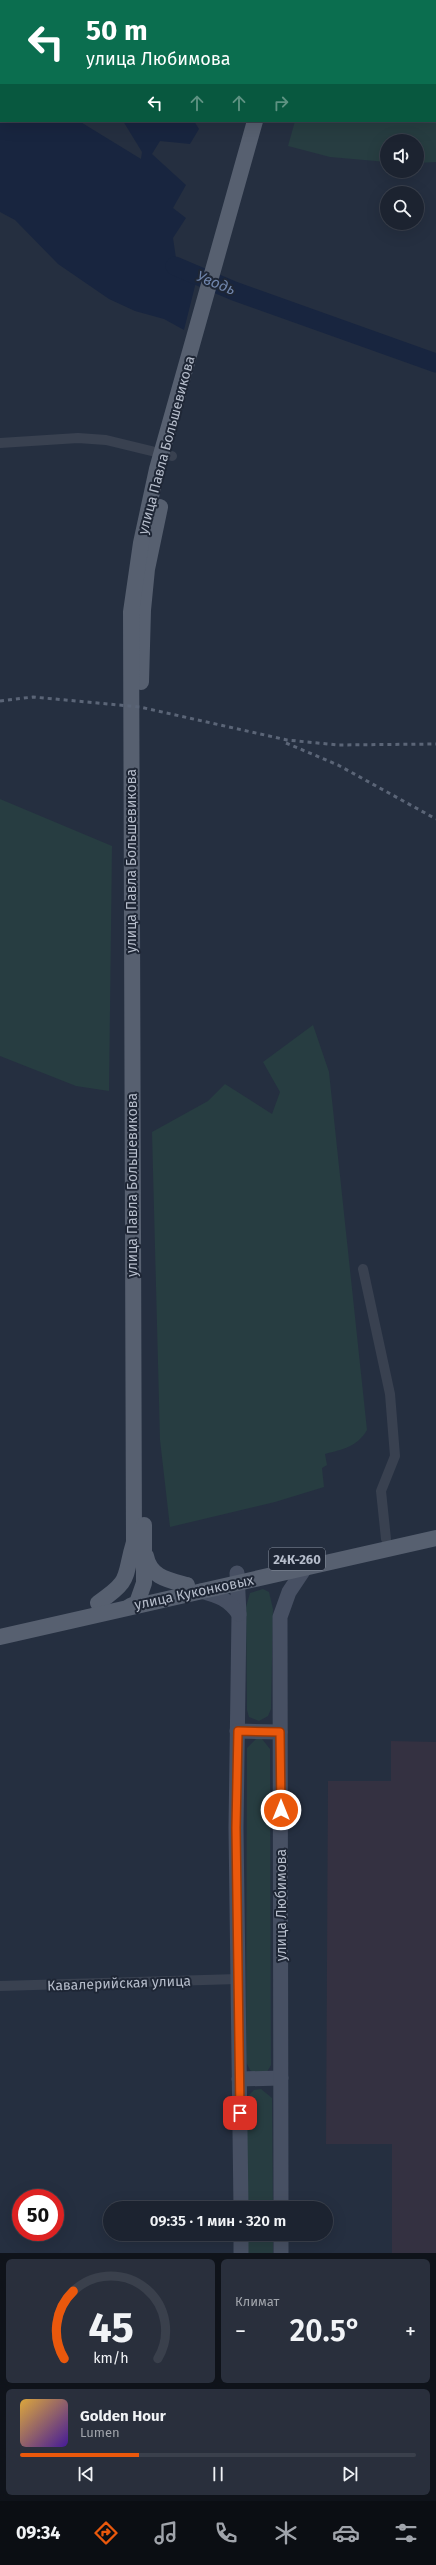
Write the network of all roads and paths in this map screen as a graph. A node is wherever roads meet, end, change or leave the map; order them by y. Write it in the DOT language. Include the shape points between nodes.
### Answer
graph roads {
  1 [pos="255,122"];
  2 [pos="266,122"];
  3 [pos="224,245"];
  4 [pos="0,443"];
  5 [pos="167,455"];
  6 [pos="363,1269"];
  7 [pos="436,1528"];
  8 [pos="436,1538"];
  9 [pos="386,1539"];
  10 [pos="139,1544"];
  11 [pos="305,1568"];
  12 [pos="238,1578"];
  13 [pos="187,1585"];
  14 [pos="201,1591"];
  15 [pos="142,1593"];
  16 [pos="175,1597"];
  17 [pos="98,1603"];
  18 [pos="130,1606"];
  19 [pos="239,1614"];
  20 [pos="0,1626"];
  21 [pos="0,1637"];
  22 [pos="238,1731"];
  23 [pos="280,1732"];
  24 [pos="238,1979"];
  25 [pos="0,1986"];
  26 [pos="281,2078"];
  27 [pos="239,2079"];
  28 [pos="241,2201"];
  29 [pos="281,2201"];
  30 [pos="241,2241"];
  31 [pos="281,2241"];
  32 [pos="241,2253"];
  33 [pos="281,2253"];
  1 -- 3 [label="main road"];
  2 -- 3 [label="main road"];
  3 -- 5 [label="main road, улица Павла Большевикова"];
  4 -- 5 [label="street" via="78,438 106,440"];
  5 -- 10 [label="main road, улица Павла Большевикова" via="147,569 140,707"];
  6 -- 9 [label="street" via="390,1394 395,1456 381,1491"];
  7 -- 9 [label="main road, улица Куконковых / 24К-260"];
  8 -- 11 [label="main road, улица Куконковых"];
  9 -- 12 [label="main road, улица Куконковых / 24К-260"];
  10 -- 13 [label="main road" via="149,1568 154,1573"];
  10 -- 15 [label="main road" via="137,1579"];
  10 -- 17 [label="main road, улица Павла Большевикова" via="128,1575 118,1589"];
  11 -- 12 [label="main road, улица Куконковых"];
  11 -- 23 [label="main road, улица Любимова" via="289,1592 280,1617"];
  12 -- 13 [label="main road, улица Куконковых / 24К-260"];
  12 -- 14 [label="main road, улица Куконковых"];
  12 -- 19 [label="main road"];
  13 -- 15 [label="main road, улица Куконковых / 24К-260"];
  14 -- 16 [label="main road, улица Куконковых"];
  14 -- 19 [label="main road" via="223,1597 231,1602"];
  15 -- 16 [label="main road" via="158,1598"];
  15 -- 17 [label="main road, улица Куконковых"];
  15 -- 18 [label="main road" via="137,1603"];
  16 -- 18 [label="main road, улица Куконковых"];
  17 -- 20 [label="main road, улица Куконковых"];
  18 -- 21 [label="main road, улица Куконковых"];
  19 -- 22 [label="main road"];
  22 -- 23 [label="main road"];
  22 -- 24 [label="main road"];
  23 -- 26 [label="main road, улица Любимова"];
  24 -- 25 [label="street, Кавалерийская улица"];
  24 -- 27 [label="main road"];
  26 -- 27 [label="main road"];
  26 -- 29 [label="main road, улица Любимова"];
  27 -- 28 [label="main road"];
  30 -- 32 [label="main road"];
  31 -- 33 [label="main road"];
}
